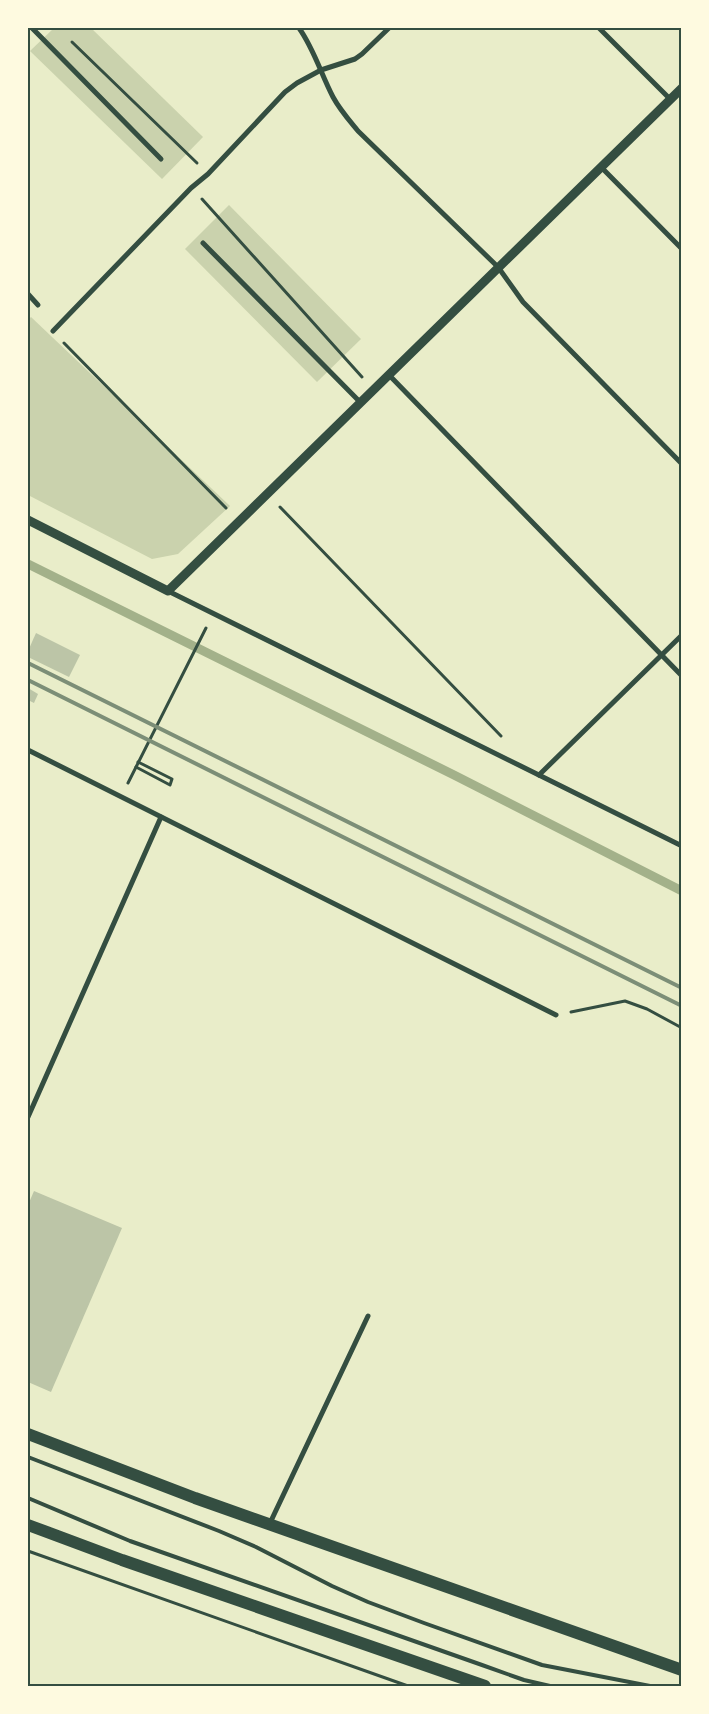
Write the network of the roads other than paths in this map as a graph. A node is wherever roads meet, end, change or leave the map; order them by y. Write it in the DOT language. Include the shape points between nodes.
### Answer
graph roads {
  1 [pos="32,28"];
  2 [pos="299,28"];
  3 [pos="389,28"];
  4 [pos="599,28"];
  5 [pos="321,70"];
  6 [pos="682,88"];
  7 [pos="670,99"];
  8 [pos="161,159"];
  9 [pos="601,167"];
  10 [pos="203,243"];
  11 [pos="682,249"];
  12 [pos="498,268"];
  13 [pos="28,294"];
  14 [pos="38,305"];
  15 [pos="53,331"];
  16 [pos="389,375"];
  17 [pos="361,403"];
  18 [pos="682,464"];
  19 [pos="28,520"];
  20 [pos="168,591"];
  21 [pos="682,635"];
  22 [pos="661,655"];
  23 [pos="682,676"];
  24 [pos="28,750"];
  25 [pos="539,775"];
  26 [pos="161,817"];
  27 [pos="682,846"];
  28 [pos="556,1015"];
  29 [pos="28,1117"];
  30 [pos="368,1316"];
  31 [pos="28,1434"];
  32 [pos="28,1457"];
  33 [pos="28,1498"];
  34 [pos="28,1525"];
  35 [pos="270,1525"];
  36 [pos="682,1670"];
  37 [pos="485,1686"];
  38 [pos="550,1686"];
  39 [pos="650,1686"];
  1 -- 8 [label="street"];
  2 -- 5 [label="street"];
  3 -- 5 [label="street" via="355,59"];
  4 -- 7 [label="street"];
  5 -- 12 [label="street" via="334,98 358,131"];
  5 -- 15 [label="street" via="285,92"];
  6 -- 7 [label="street"];
  7 -- 9 [label="street"];
  9 -- 11 [label="street"];
  9 -- 12 [label="street"];
  10 -- 17 [label="street"];
  12 -- 16 [label="street"];
  12 -- 18 [label="street" via="523,302"];
  13 -- 14 [label="street"];
  16 -- 17 [label="street"];
  16 -- 22 [label="street"];
  17 -- 20 [label="street"];
  19 -- 20 [label="street"];
  20 -- 25 [label="street"];
  21 -- 22 [label="street"];
  22 -- 23 [label="street"];
  22 -- 25 [label="street"];
  24 -- 26 [label="street"];
  25 -- 27 [label="street"];
  26 -- 28 [label="street"];
  26 -- 29 [label="street"];
  30 -- 35 [label="street"];
  31 -- 35 [label="main road"];
  32 -- 39 [label="lane" via="220,1531 332,1586 424,1623 542,1665"];
  33 -- 38 [label="lane" via="139,1544"];
  34 -- 37 [label="main road"];
  35 -- 36 [label="main road"];
}
